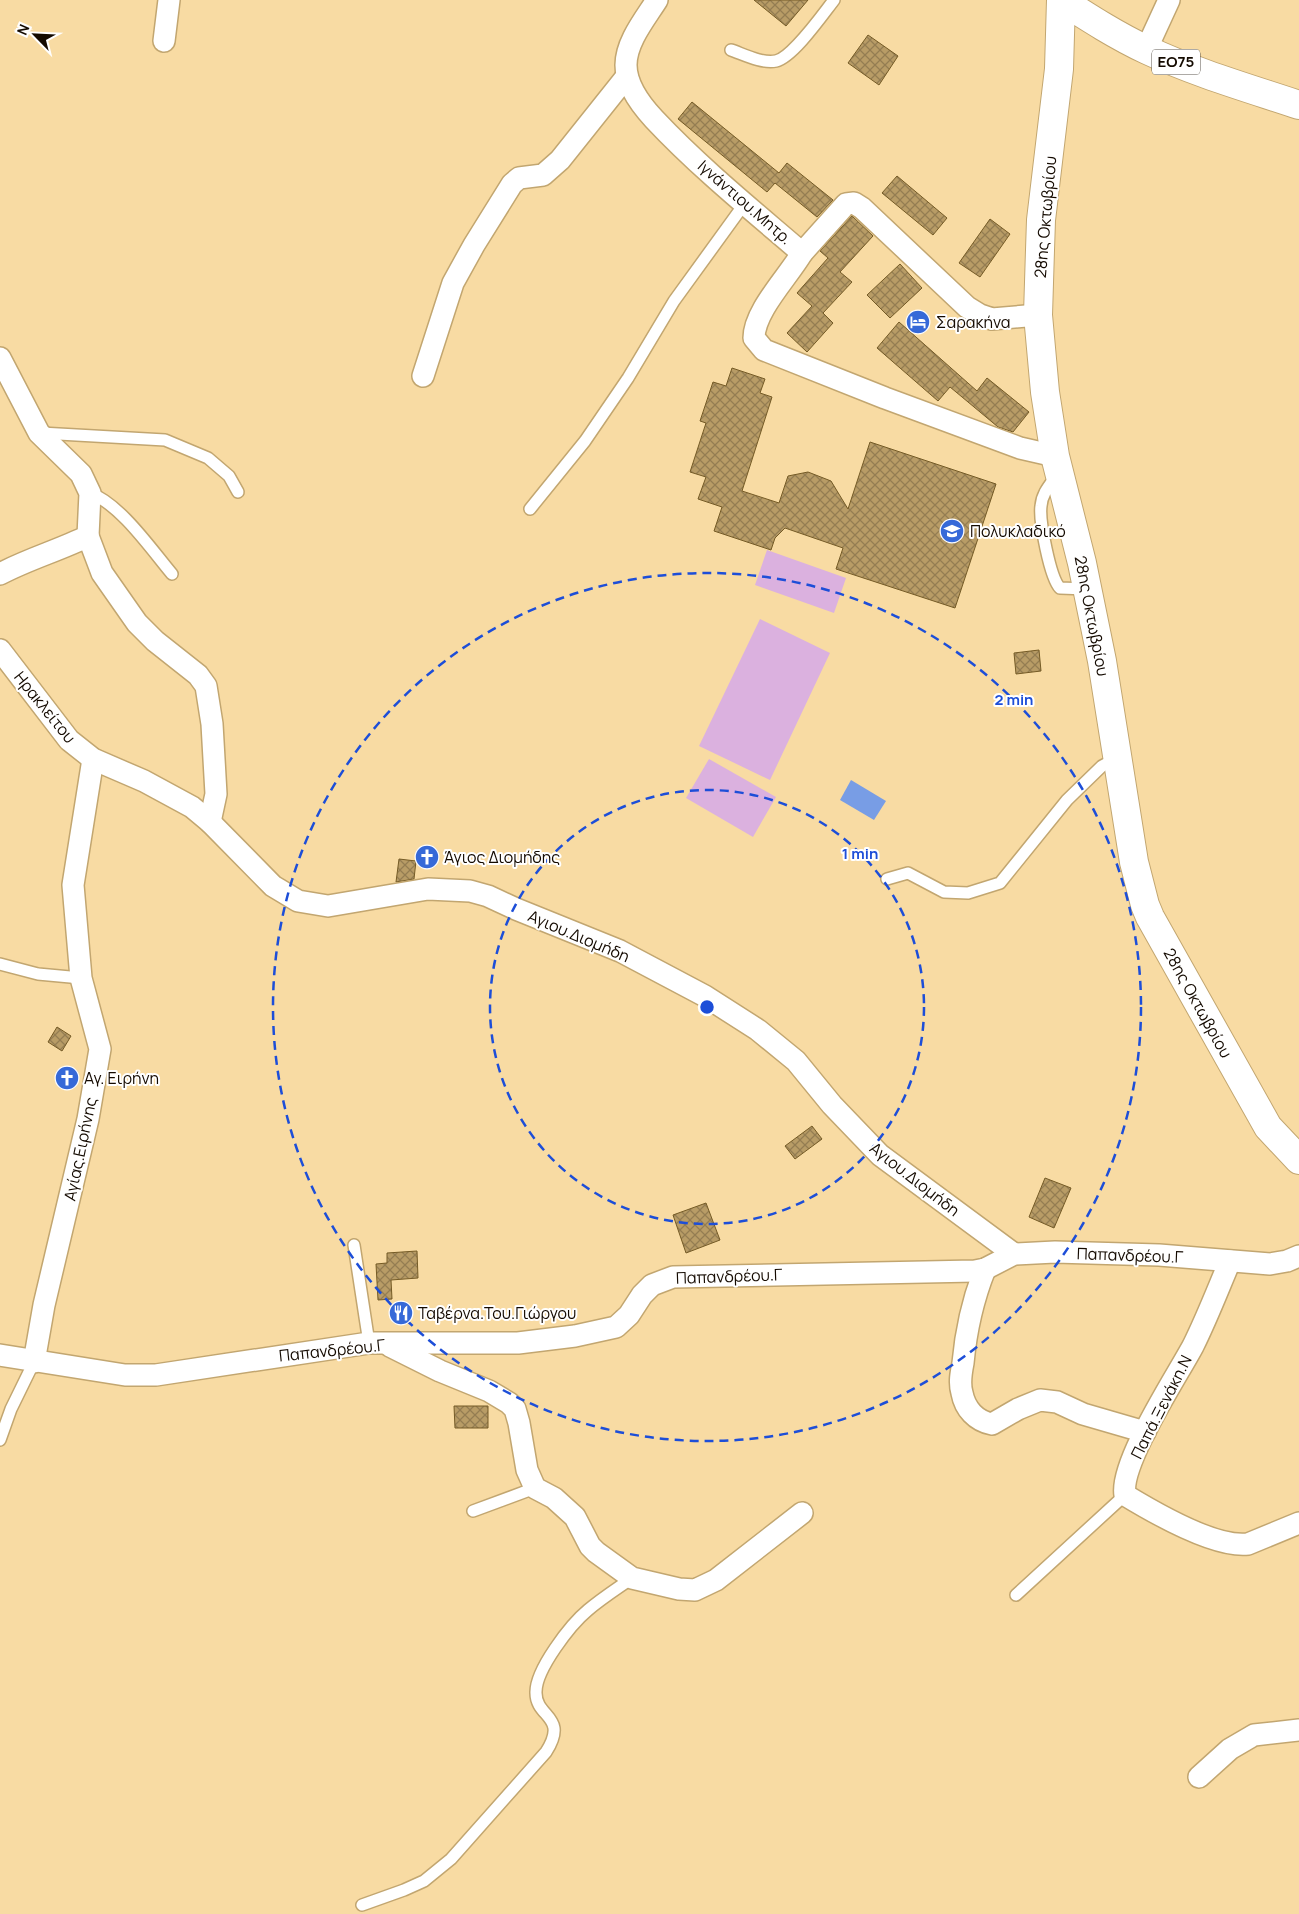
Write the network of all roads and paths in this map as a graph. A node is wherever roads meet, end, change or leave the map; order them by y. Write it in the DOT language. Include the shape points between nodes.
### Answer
graph roads {
  1 [pos="169,0"];
  2 [pos="656,0"];
  3 [pos="834,0"];
  4 [pos="1169,0"];
  5 [pos="1070,2"];
  6 [pos="164,41"];
  7 [pos="731,50"];
  8 [pos="1146,50"];
  9 [pos="627,76"];
  10 [pos="1299,105"];
  11 [pos="745,203"];
  12 [pos="802,252"];
  13 [pos="1038,315"];
  14 [pos="0,358"];
  15 [pos="423,376"];
  16 [pos="39,432"];
  17 [pos="1057,464"];
  18 [pos="238,492"];
  19 [pos="90,493"];
  20 [pos="530,509"];
  21 [pos="88,536"];
  22 [pos="0,574"];
  23 [pos="172,574"];
  24 [pos="0,650"];
  25 [pos="1117,758"];
  26 [pos="93,759"];
  27 [pos="210,822"];
  28 [pos="888,880"];
  29 [pos="0,964"];
  30 [pos="81,978"];
  31 [pos="1299,1160"];
  32 [pos="354,1245"];
  33 [pos="1014,1254"];
  34 [pos="1299,1256"];
  35 [pos="1230,1261"];
  36 [pos="985,1269"];
  37 [pos="377,1343"];
  38 [pos="0,1356"];
  39 [pos="34,1362"];
  40 [pos="1145,1432"];
  41 [pos="0,1440"];
  42 [pos="535,1488"];
  43 [pos="1125,1495"];
  44 [pos="473,1511"];
  45 [pos="802,1513"];
  46 [pos="1299,1523"];
  47 [pos="632,1578"];
  48 [pos="1016,1595"];
  49 [pos="1299,1730"];
  50 [pos="1199,1777"];
  51 [pos="362,1905"];
  1 -- 6 [label="street"];
  2 -- 9 [label="street" via="634,39 628,56"];
  3 -- 7 [label="lane" via="793,49 775,61 760,60"];
  4 -- 8 [label="street"];
  5 -- 8 [label="main road, ΕΟ75" via="1110,31"];
  5 -- 13 [label="main road, 28ης Οκτωβρίου" via="1042,220"];
  8 -- 10 [label="main road, ΕΟ75"];
  9 -- 11 [label="street, Ιγνάντιου.Μητρ." via="653,118"];
  9 -- 15 [label="street" via="560,160 543,175 519,178 512,184 453,283"];
  11 -- 12 [label="street, Ιγνάντιου.Μητρ."];
  11 -- 20 [label="lane" via="674,301 628,378 584,441"];
  12 -- 13 [label="street, Ιγνάντιου.Μητρ." via="846,204 854,203 967,307 992,319"];
  12 -- 17 [label="street" via="754,328 754,338 764,350"];
  13 -- 17 [label="main road, 28ης Οκτωβρίου" via="1045,392"];
  14 -- 16 [label="street"];
  16 -- 18 [label="lane" via="165,440 208,458 229,476"];
  16 -- 19 [label="street" via="82,474"];
  17 -- 25 [label="main road, 28ης Οκτωβρίου" via="1102,661"];
  19 -- 21 [label="street"];
  19 -- 23 [label="lane" via="102,497 132,526"];
  21 -- 22 [label="street"];
  21 -- 27 [label="street" via="102,573 137,623 198,675 206,686 216,794"];
  24 -- 26 [label="street, Ηρακλείτου" via="69,740"];
  25 -- 28 [label="lane" via="1102,766 1067,800 1000,883 968,893 956,893 944,892 908,872"];
  25 -- 31 [label="main road, 28ης Οκτωβρίου" via="1134,862 1145,906 1268,1127"];
  26 -- 27 [label="street, Αγιου.Διομήδη" via="174,796"];
  26 -- 30 [label="street, Αγίας.Ειρήνης" via="72,885"];
  27 -- 33 [label="street, Αγιου.Διομήδη" via="273,886 298,901 328,906 428,889 470,891 620,951 705,996 758,1030 796,1061 880,1155"];
  29 -- 30 [label="lane" via="38,974"];
  30 -- 39 [label="street, Αγίας.Ειρήνης" via="100,1049 88,1119"];
  32 -- 37 [label="lane"];
  33 -- 35 [label="street, Παπανδρέου.Γ" via="1158,1255"];
  33 -- 36 [label="street, Παπανδρέου.Γ"];
  34 -- 35 [label="street, Παπανδρέου.Γ" via="1270,1264"];
  35 -- 40 [label="street, Παπά.Ξενάκη.Ν" via="1193,1345"];
  36 -- 37 [label="street, Παπανδρέου.Γ" via="673,1277 652,1285 621,1324 605,1330 518,1343"];
  36 -- 40 [label="street" via="966,1332 960,1384 962,1395 975,1417 992,1424 1025,1405 1045,1400"];
  37 -- 39 [label="street, Παπανδρέου.Γ" via="156,1374 125,1375"];
  37 -- 42 [label="street" via="490,1391 509,1403 519,1423 527,1470"];
  38 -- 39 [label="street, Παπανδρέου.Γ"];
  39 -- 41 [label="lane"];
  40 -- 43 [label="street, Παπά.Ξενάκη.Ν" via="1129,1469"];
  42 -- 44 [label="lane"];
  42 -- 47 [label="street" via="554,1498 575,1517 590,1546"];
  43 -- 46 [label="street" via="1182,1525 1242,1545"];
  43 -- 48 [label="lane"];
  45 -- 47 [label="street" via="716,1580 695,1590"];
  47 -- 51 [label="lane" via="589,1609 546,1662 536,1694 554,1728 546,1752 451,1859 424,1881"];
  49 -- 50 [label="street" via="1254,1736 1230,1749"];
}
